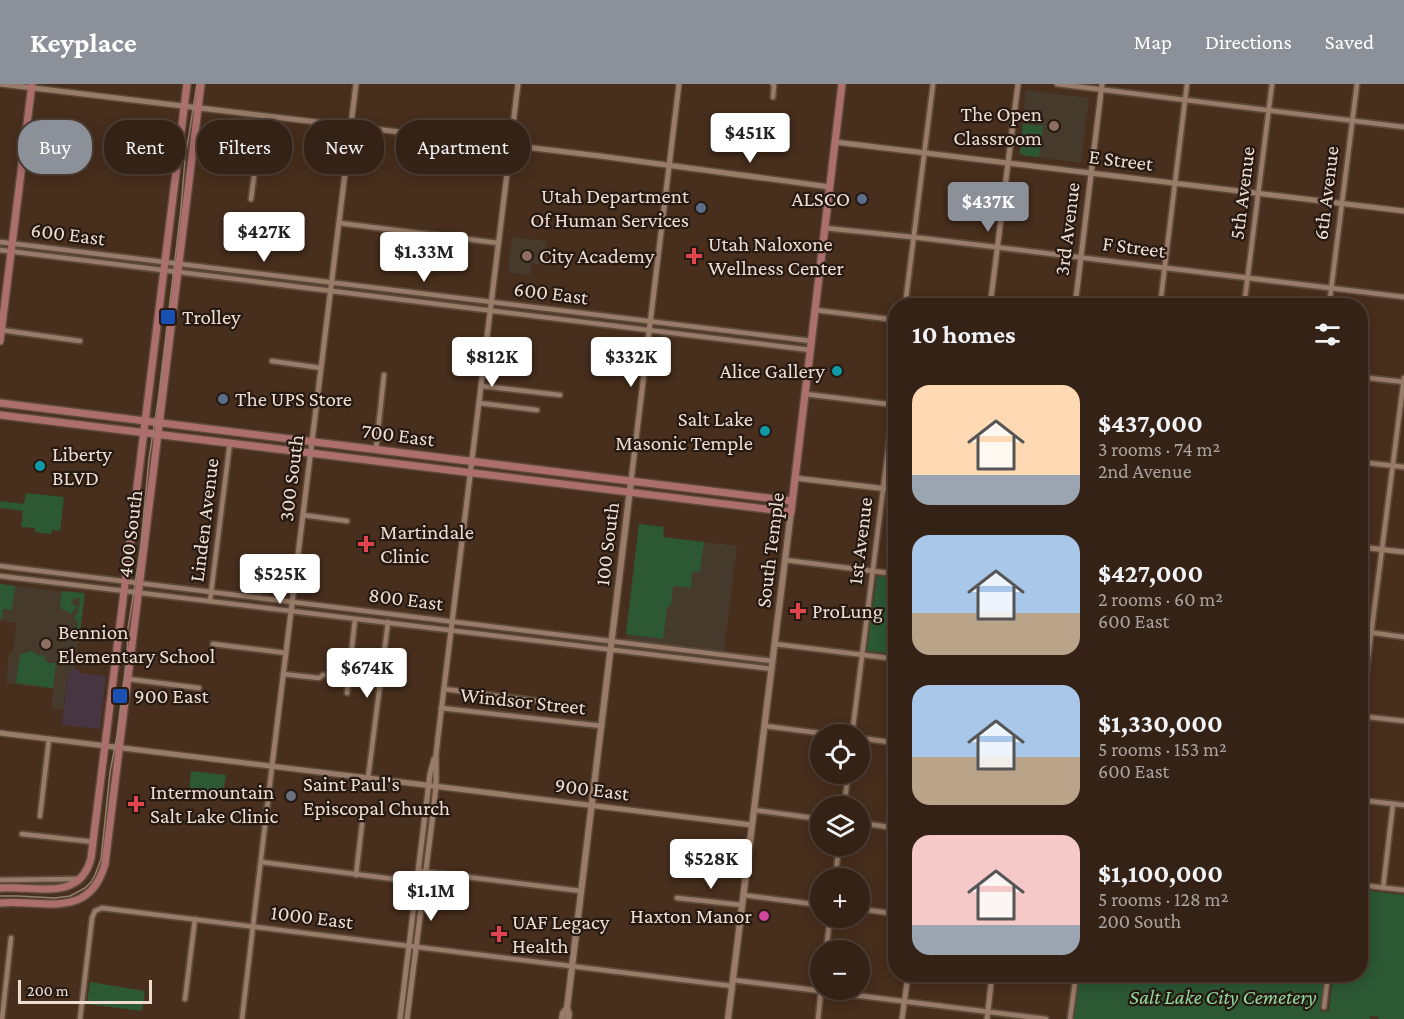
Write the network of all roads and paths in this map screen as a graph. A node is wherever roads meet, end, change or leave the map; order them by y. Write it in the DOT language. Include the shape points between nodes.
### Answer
graph roads {
  1 [pos="0,84"];
  2 [pos="187,84"];
  3 [pos="201,84"];
  4 [pos="356,84"];
  5 [pos="518,84"];
  6 [pos="679,84"];
  7 [pos="773,84"];
  8 [pos="842,84"];
  9 [pos="933,84"];
  10 [pos="1018,84"];
  11 [pos="1057,84"];
  12 [pos="1187,84"];
  13 [pos="1272,84"];
  14 [pos="1357,84"];
  15 [pos="32,86"];
  16 [pos="1102,87"];
  17 [pos="773,97"];
  18 [pos="1185,100"];
  19 [pos="184,107"];
  20 [pos="198,109"];
  21 [pos="1269,110"];
  22 [pos="262,116"];
  23 [pos="352,120"];
  24 [pos="513,120"];
  25 [pos="1352,120"];
  26 [pos="304,121"];
  27 [pos="1404,127"];
  28 [pos="835,142"];
  29 [pos="530,148"];
  30 [pos="924,153"];
  31 [pos="1008,163"];
  32 [pos="670,165"];
  33 [pos="1090,173"];
  34 [pos="345,174"];
  35 [pos="507,174"];
  36 [pos="1175,183"];
  37 [pos="830,187"];
  38 [pos="1258,194"];
  39 [pos="251,199"];
  40 [pos="1342,204"];
  41 [pos="1404,211"];
  42 [pos="339,223"];
  43 [pos="825,228"];
  44 [pos="914,237"];
  45 [pos="0,242"];
  46 [pos="498,243"];
  47 [pos="998,247"];
  48 [pos="11,248"];
  49 [pos="57,248"];
  50 [pos="0,250"];
  51 [pos="90,252"];
  52 [pos="56,257"];
  53 [pos="126,257"];
  54 [pos="1080,258"];
  55 [pos="89,261"];
  56 [pos="165,262"];
  57 [pos="125,265"];
  58 [pos="1164,267"];
  59 [pos="179,268"];
  60 [pos="224,269"];
  61 [pos="164,270"];
  62 [pos="266,274"];
  63 [pos="223,277"];
  64 [pos="1248,278"];
  65 [pos="265,282"];
  66 [pos="332,283"];
  67 [pos="1331,288"];
  68 [pos="387,289"];
  69 [pos="331,290"];
  70 [pos="435,295"];
  71 [pos="387,297"];
  72 [pos="1404,297"];
  73 [pos="906,298"];
  74 [pos="991,298"];
  75 [pos="1076,298"];
  76 [pos="1161,298"];
  77 [pos="1245,298"];
  78 [pos="1330,298"];
  79 [pos="434,302"];
  80 [pos="491,302"];
  81 [pos="551,309"];
  82 [pos="490,310"];
  83 [pos="815,310"];
  84 [pos="564,311"];
  85 [pos="596,315"];
  86 [pos="550,317"];
  87 [pos="614,317"];
  88 [pos="563,319"];
  89 [pos="888,319"];
  90 [pos="651,322"];
  91 [pos="595,323"];
  92 [pos="613,325"];
  93 [pos="705,328"];
  94 [pos="1,330"];
  95 [pos="650,330"];
  96 [pos="752,334"];
  97 [pos="704,337"];
  98 [pos="80,340"];
  99 [pos="0,341"];
  100 [pos="812,341"];
  101 [pos="750,342"];
  102 [pos="810,350"];
  103 [pos="272,361"];
  104 [pos="321,368"];
  105 [pos="384,375"];
  106 [pos="1368,378"];
  107 [pos="1404,381"];
  108 [pos="481,386"];
  109 [pos="805,394"];
  110 [pos="560,395"];
  111 [pos="0,403"];
  112 [pos="478,403"];
  113 [pos="888,404"];
  114 [pos="537,410"];
  115 [pos="0,415"];
  116 [pos="146,421"];
  117 [pos="160,422"];
  118 [pos="144,432"];
  119 [pos="158,434"];
  120 [pos="230,442"];
  121 [pos="312,442"];
  122 [pos="376,449"];
  123 [pos="888,450"];
  124 [pos="311,452"];
  125 [pos="471,461"];
  126 [pos="1368,463"];
  127 [pos="1393,466"];
  128 [pos="1404,467"];
  129 [pos="470,472"];
  130 [pos="795,478"];
  131 [pos="632,481"];
  132 [pos="883,488"];
  133 [pos="888,489"];
  134 [pos="630,492"];
  135 [pos="792,501"];
  136 [pos="791,512"];
  137 [pos="303,514"];
  138 [pos="347,521"];
  139 [pos="1368,548"];
  140 [pos="1382,549"];
  141 [pos="1404,552"];
  142 [pos="785,560"];
  143 [pos="0,566"];
  144 [pos="32,570"];
  145 [pos="873,571"];
  146 [pos="888,573"];
  147 [pos="74,575"];
  148 [pos="0,576"];
  149 [pos="31,579"];
  150 [pos="126,581"];
  151 [pos="140,583"];
  152 [pos="73,584"];
  153 [pos="177,588"];
  154 [pos="125,591"];
  155 [pos="139,592"];
  156 [pos="212,592"];
  157 [pos="176,597"];
  158 [pos="248,597"];
  159 [pos="210,601"];
  160 [pos="292,602"];
  161 [pos="247,605"];
  162 [pos="350,609"];
  163 [pos="291,611"];
  164 [pos="395,615"];
  165 [pos="348,618"];
  166 [pos="356,619"];
  167 [pos="452,621"];
  168 [pos="388,622"];
  169 [pos="394,623"];
  170 [pos="510,629"];
  171 [pos="451,630"];
  172 [pos="1368,632"];
  173 [pos="1371,633"];
  174 [pos="555,634"];
  175 [pos="509,637"];
  176 [pos="1404,637"];
  177 [pos="612,641"];
  178 [pos="554,643"];
  179 [pos="213,644"];
  180 [pos="775,644"];
  181 [pos="669,648"];
  182 [pos="611,650"];
  183 [pos="286,653"];
  184 [pos="715,654"];
  185 [pos="862,654"];
  186 [pos="668,656"];
  187 [pos="888,657"];
  188 [pos="1368,658"];
  189 [pos="773,661"];
  190 [pos="714,662"];
  191 [pos="772,669"];
  192 [pos="283,674"];
  193 [pos="323,675"];
  194 [pos="128,679"];
  195 [pos="199,688"];
  196 [pos="444,689"];
  197 [pos="347,693"];
  198 [pos="546,702"];
  199 [pos="441,708"];
  200 [pos="1368,718"];
  201 [pos="1404,721"];
  202 [pos="853,724"];
  203 [pos="602,726"];
  204 [pos="765,726"];
  205 [pos="810,732"];
  206 [pos="0,733"];
  207 [pos="49,739"];
  208 [pos="870,739"];
  209 [pos="888,742"];
  210 [pos="105,746"];
  211 [pos="120,748"];
  212 [pos="436,755"];
  213 [pos="272,766"];
  214 [pos="368,778"];
  215 [pos="428,786"];
  216 [pos="436,786"];
  217 [pos="1368,801"];
  218 [pos="1393,804"];
  219 [pos="592,806"];
  220 [pos="1404,806"];
  221 [pos="754,810"];
  222 [pos="40,816"];
  223 [pos="810,818"];
  224 [pos="362,824"];
  225 [pos="870,824"];
  226 [pos="752,825"];
  227 [pos="888,827"];
  228 [pos="22,834"];
  229 [pos="94,842"];
  230 [pos="261,861"];
  231 [pos="418,871"];
  232 [pos="426,872"];
  233 [pos="85,875"];
  234 [pos="356,875"];
  235 [pos="0,880"];
  236 [pos="417,882"];
  237 [pos="1368,886"];
  238 [pos="0,888"];
  239 [pos="1383,888"];
  240 [pos="1404,890"];
  241 [pos="582,891"];
  242 [pos="743,895"];
  243 [pos="677,898"];
  244 [pos="0,903"];
  245 [pos="810,904"];
  246 [pos="742,905"];
  247 [pos="870,910"];
  248 [pos="888,913"];
  249 [pos="195,919"];
  250 [pos="253,926"];
  251 [pos="11,938"];
  252 [pos="409,946"];
  253 [pos="416,947"];
  254 [pos="572,966"];
  255 [pos="907,982"];
  256 [pos="991,982"];
  257 [pos="1075,982"];
  258 [pos="1327,982"];
  259 [pos="732,983"];
  260 [pos="810,990"];
  261 [pos="870,997"];
  262 [pos="185,999"];
  263 [pos="820,1000"];
  264 [pos="904,1002"];
  265 [pos="1324,1007"];
  266 [pos="567,1008"];
  267 [pos="988,1012"];
  268 [pos="2,1019"];
  269 [pos="80,1019"];
  270 [pos="242,1019"];
  271 [pos="400,1019"];
  272 [pos="407,1019"];
  273 [pos="562,1019"];
  274 [pos="568,1019"];
  275 [pos="728,1019"];
  276 [pos="818,1019"];
  277 [pos="902,1019"];
  278 [pos="987,1019"];
  279 [pos="1046,1019"];
  280 [pos="1070,1019"];
  1 -- 15 [label="street"];
  2 -- 19 [label="main road, 400 South"];
  3 -- 20 [label="main road, 400 South"];
  4 -- 23 [label="street, 300 South"];
  5 -- 24 [label="street"];
  6 -- 32 [label="street, 100 South"];
  7 -- 17 [label="street"];
  8 -- 28 [label="main road, South Temple"];
  9 -- 30 [label="street"];
  10 -- 31 [label="street"];
  11 -- 16 [label="street"];
  12 -- 18 [label="street"];
  13 -- 21 [label="street, 5th Avenue"];
  14 -- 25 [label="street, 6th Avenue"];
  15 -- 19 [label="street"];
  15 -- 48 [label="main road"];
  16 -- 18 [label="street"];
  16 -- 33 [label="street, 3rd Avenue"];
  18 -- 21 [label="street"];
  18 -- 36 [label="street"];
  19 -- 20 [label="street"];
  19 -- 56 [label="main road, 400 South"];
  20 -- 22 [label="street"];
  20 -- 59 [label="main road, 400 South"];
  21 -- 25 [label="street"];
  21 -- 38 [label="street, 5th Avenue"];
  22 -- 26 [label="street"];
  22 -- 39 [label="street"];
  25 -- 27 [label="street"];
  25 -- 40 [label="street, 6th Avenue"];
  28 -- 30 [label="street, E Street"];
  28 -- 37 [label="main road, South Temple"];
  29 -- 32 [label="street"];
  30 -- 31 [label="street, E Street"];
  30 -- 44 [label="street"];
  31 -- 33 [label="street, E Street"];
  31 -- 47 [label="street"];
  32 -- 37 [label="street"];
  32 -- 90 [label="street, 100 South"];
  33 -- 36 [label="street, E Street"];
  33 -- 54 [label="street, 3rd Avenue"];
  34 -- 42 [label="street, 300 South"];
  35 -- 46 [label="street"];
  36 -- 38 [label="street, E Street"];
  36 -- 58 [label="street"];
  37 -- 43 [label="main road, South Temple"];
  38 -- 40 [label="street, E Street"];
  38 -- 64 [label="street, 5th Avenue"];
  40 -- 41 [label="street, E Street"];
  40 -- 67 [label="street, 6th Avenue"];
  42 -- 46 [label="street"];
  42 -- 66 [label="street, 300 South"];
  43 -- 44 [label="street, F Street"];
  43 -- 83 [label="main road, South Temple"];
  44 -- 47 [label="street, F Street"];
  44 -- 73 [label="street"];
  45 -- 48 [label="street, 600 East"];
  46 -- 80 [label="street"];
  47 -- 54 [label="street, F Street"];
  47 -- 74 [label="street"];
  48 -- 49 [label="street, 600 East"];
  48 -- 50 [label="street, 600 East"];
  48 -- 52 [label="street, 600 East"];
  48 -- 94 [label="main road"];
  49 -- 51 [label="street, 600 East"];
  49 -- 52 [label="street"];
  51 -- 53 [label="street, 600 East"];
  51 -- 55 [label="street"];
  52 -- 55 [label="street, 600 East"];
  53 -- 56 [label="street, 600 East"];
  53 -- 57 [label="street"];
  54 -- 58 [label="street, F Street"];
  54 -- 75 [label="street, 3rd Avenue"];
  55 -- 57 [label="street, 600 East"];
  56 -- 59 [label="street, 600 East"];
  56 -- 61 [label="main road, 400 South"];
  57 -- 61 [label="street, 600 East"];
  58 -- 64 [label="street, F Street"];
  58 -- 76 [label="street"];
  59 -- 60 [label="street, 600 East"];
  59 -- 61 [label="street, 600 East"];
  59 -- 63 [label="street, 600 East"];
  59 -- 117 [label="main road, 400 South"];
  60 -- 62 [label="street, 600 East"];
  60 -- 63 [label="street"];
  61 -- 116 [label="main road, 400 South"];
  62 -- 65 [label="street"];
  62 -- 66 [label="street, 600 East"];
  63 -- 65 [label="street, 600 East"];
  64 -- 67 [label="street, F Street"];
  64 -- 77 [label="street, 5th Avenue"];
  65 -- 69 [label="street, 600 East"];
  66 -- 68 [label="street, 600 East"];
  66 -- 69 [label="street, 300 South"];
  67 -- 72 [label="street, F Street"];
  67 -- 78 [label="street, 6th Avenue"];
  68 -- 70 [label="street, 600 East"];
  68 -- 71 [label="street"];
  69 -- 71 [label="street, 600 East"];
  69 -- 104 [label="street, 300 South"];
  70 -- 79 [label="street"];
  70 -- 80 [label="street, 600 East"];
  71 -- 79 [label="street, 600 East"];
  79 -- 82 [label="street, 600 East"];
  80 -- 81 [label="street, 600 East"];
  80 -- 82 [label="street"];
  81 -- 84 [label="street, 600 East"];
  81 -- 86 [label="street"];
  82 -- 86 [label="street, 600 East"];
  82 -- 108 [label="street"];
  83 -- 89 [label="street"];
  83 -- 100 [label="main road, South Temple"];
  84 -- 85 [label="street, 600 East"];
  84 -- 88 [label="street"];
  85 -- 87 [label="street, 600 East"];
  85 -- 91 [label="street"];
  86 -- 88 [label="street, 600 East"];
  87 -- 90 [label="street, 600 East"];
  87 -- 92 [label="street"];
  88 -- 91 [label="street, 600 East"];
  90 -- 93 [label="street, 600 East"];
  90 -- 95 [label="street, 100 South"];
  91 -- 92 [label="street, 600 East"];
  92 -- 95 [label="street, 600 East"];
  93 -- 96 [label="street, 600 East"];
  93 -- 97 [label="street"];
  94 -- 98 [label="street"];
  94 -- 99 [label="main road"];
  95 -- 97 [label="street, 600 East"];
  95 -- 131 [label="street, 100 South"];
  96 -- 100 [label="street, 600 East"];
  96 -- 101 [label="street"];
  97 -- 101 [label="street, 600 East"];
  100 -- 102 [label="main road, South Temple"];
  101 -- 102 [label="street, 600 East"];
  102 -- 109 [label="main road, South Temple"];
  103 -- 104 [label="street"];
  104 -- 121 [label="street, 300 South"];
  105 -- 122 [label="street"];
  106 -- 107 [label="street"];
  107 -- 127 [label="street"];
  108 -- 110 [label="street"];
  108 -- 112 [label="street"];
  109 -- 113 [label="street"];
  109 -- 130 [label="main road, South Temple"];
  111 -- 116 [label="main road, 700 East"];
  112 -- 114 [label="street"];
  112 -- 125 [label="street"];
  115 -- 118 [label="main road, 700 East"];
  116 -- 117 [label="main road, 700 East"];
  116 -- 118 [label="main road, 400 South"];
  117 -- 119 [label="main road, 400 South"];
  117 -- 121 [label="main road, 700 East"];
  118 -- 119 [label="main road, 700 East"];
  118 -- 150 [label="main road, 400 South"];
  119 -- 120 [label="main road, 700 East"];
  119 -- 151 [label="main road, 400 South"];
  120 -- 124 [label="main road, 700 East"];
  120 -- 156 [label="street, Linden Avenue"];
  121 -- 122 [label="main road, 700 East"];
  121 -- 124 [label="street, 300 South"];
  122 -- 125 [label="main road, 700 East"];
  123 -- 132 [label="street, 1st Avenue"];
  124 -- 129 [label="main road, 700 East"];
  124 -- 137 [label="street, 300 South"];
  125 -- 129 [label="street"];
  125 -- 131 [label="main road, 700 East"];
  126 -- 127 [label="street"];
  127 -- 128 [label="street"];
  127 -- 140 [label="street"];
  129 -- 134 [label="main road, 700 East"];
  129 -- 167 [label="street"];
  130 -- 132 [label="street"];
  130 -- 135 [label="main road, South Temple"];
  131 -- 134 [label="main road, 100 South"];
  131 -- 135 [label="main road, 700 East"];
  132 -- 133 [label="street"];
  132 -- 145 [label="street, 1st Avenue"];
  134 -- 136 [label="main road, 700 East"];
  134 -- 177 [label="main road, 100 South"];
  135 -- 136 [label="main road, South Temple"];
  136 -- 142 [label="main road, South Temple"];
  137 -- 138 [label="street"];
  137 -- 160 [label="street, 300 South"];
  139 -- 140 [label="street"];
  140 -- 141 [label="street"];
  140 -- 173 [label="street"];
  142 -- 145 [label="street"];
  142 -- 180 [label="main road, South Temple"];
  143 -- 144 [label="street, 800 East"];
  144 -- 147 [label="street, 800 East"];
  144 -- 149 [label="street"];
  145 -- 146 [label="street"];
  145 -- 185 [label="street, 1st Avenue"];
  147 -- 150 [label="street, 800 East"];
  147 -- 152 [label="street"];
  148 -- 149 [label="street, 800 East"];
  149 -- 152 [label="street, 800 East"];
  150 -- 151 [label="street, 800 East"];
  150 -- 154 [label="main road, 400 South"];
  151 -- 153 [label="street, 800 East"];
  151 -- 155 [label="main road, 400 South"];
  152 -- 154 [label="street, 800 East"];
  153 -- 156 [label="street, 800 East"];
  153 -- 157 [label="street"];
  154 -- 155 [label="street, 800 East"];
  154 -- 210 [label="main road, 400 South"];
  155 -- 157 [label="street, 800 East"];
  155 -- 194 [label="main road, 400 South"];
  156 -- 158 [label="street, 800 East"];
  156 -- 159 [label="street, Linden Avenue"];
  157 -- 159 [label="street, 800 East"];
  158 -- 160 [label="street, 800 East"];
  158 -- 161 [label="street"];
  159 -- 161 [label="street, 800 East"];
  160 -- 162 [label="street, 800 East"];
  160 -- 163 [label="street, 300 South"];
  161 -- 163 [label="street, 800 East"];
  162 -- 164 [label="street, 800 East"];
  162 -- 165 [label="street"];
  163 -- 165 [label="street, 800 East"];
  163 -- 183 [label="street, 300 South"];
  164 -- 167 [label="street, 800 East"];
  164 -- 169 [label="street"];
  165 -- 166 [label="street, 800 East"];
  166 -- 168 [label="street, 800 East"];
  166 -- 197 [label="street"];
  167 -- 170 [label="street, 800 East"];
  167 -- 171 [label="street"];
  168 -- 169 [label="street, 800 East"];
  168 -- 214 [label="street"];
  169 -- 171 [label="street, 800 East"];
  170 -- 174 [label="street, 800 East"];
  170 -- 175 [label="street"];
  171 -- 175 [label="street, 800 East"];
  171 -- 196 [label="street"];
  172 -- 173 [label="street"];
  173 -- 176 [label="street"];
  173 -- 188 [label="street"];
  174 -- 177 [label="street, 800 East"];
  174 -- 178 [label="street"];
  175 -- 178 [label="street, 800 East"];
  177 -- 181 [label="street, 800 East"];
  177 -- 182 [label="main road, 100 South"];
  178 -- 182 [label="street, 800 East"];
  179 -- 183 [label="street"];
  180 -- 185 [label="street"];
  180 -- 189 [label="main road, South Temple"];
  181 -- 184 [label="street, 800 East"];
  181 -- 186 [label="street"];
  182 -- 186 [label="street, 800 East"];
  182 -- 203 [label="main road, 100 South"];
  183 -- 192 [label="street, 300 South"];
  184 -- 189 [label="street, 800 East"];
  184 -- 190 [label="street"];
  185 -- 187 [label="street"];
  185 -- 202 [label="street, 1st Avenue"];
  186 -- 190 [label="street, 800 East"];
  189 -- 191 [label="main road, South Temple"];
  190 -- 191 [label="street, 800 East"];
  191 -- 204 [label="main road, South Temple"];
  192 -- 193 [label="street" via="319,678"];
  192 -- 213 [label="street, 300 South"];
  194 -- 195 [label="street"];
  194 -- 211 [label="main road, 400 South"];
  196 -- 198 [label="street"];
  196 -- 199 [label="street"];
  199 -- 203 [label="street, Windsor Street"];
  199 -- 212 [label="street"];
  200 -- 201 [label="street"];
  203 -- 219 [label="main road, 100 South"];
  204 -- 205 [label="street"];
  204 -- 221 [label="main road, South Temple"];
  206 -- 207 [label="street, 900 East"];
  207 -- 210 [label="street, 900 East"];
  207 -- 222 [label="street"];
  208 -- 209 [label="street"];
  210 -- 211 [label="street, 900 East"];
  210 -- 229 [label="main road, 400 South"];
  211 -- 213 [label="street, 900 East"];
  211 -- 244 [label="main road, 400 South" via="107,855 97,885 81,898 63,904"];
  212 -- 215 [label="street"];
  212 -- 216 [label="street"];
  213 -- 214 [label="street, 900 East"];
  213 -- 230 [label="street, 300 South"];
  214 -- 215 [label="street, 900 East"];
  215 -- 216 [label="street, 900 East"];
  215 -- 231 [label="street"];
  216 -- 219 [label="street, 900 East"];
  216 -- 232 [label="street"];
  217 -- 218 [label="street"];
  218 -- 220 [label="street"];
  218 -- 239 [label="street"];
  219 -- 226 [label="street, 900 East"];
  219 -- 241 [label="main road, 100 South"];
  221 -- 223 [label="street"];
  221 -- 226 [label="main road, South Temple"];
  224 -- 234 [label="street"];
  225 -- 227 [label="street"];
  226 -- 242 [label="main road, South Temple"];
  228 -- 229 [label="street"];
  229 -- 233 [label="main road, 400 South"];
  230 -- 234 [label="street"];
  230 -- 250 [label="street, 300 South"];
  231 -- 232 [label="street"];
  231 -- 236 [label="street"];
  232 -- 241 [label="street"];
  232 -- 253 [label="street"];
  233 -- 235 [label="street" via="67,880"];
  233 -- 238 [label="main road" via="65,888"];
  234 -- 236 [label="street"];
  236 -- 252 [label="street"];
  237 -- 239 [label="street"];
  239 -- 240 [label="street"];
  241 -- 254 [label="main road, 100 South"];
  242 -- 245 [label="street"];
  242 -- 246 [label="main road, South Temple"];
  243 -- 246 [label="street"];
  246 -- 259 [label="main road, South Temple"];
  247 -- 248 [label="street"];
  249 -- 250 [label="street, 1000 East"];
  249 -- 262 [label="street"];
  249 -- 269 [label="street, 1000 East" via="102,908 95,911"];
  250 -- 252 [label="street, 1000 East"];
  250 -- 270 [label="street, 300 South"];
  251 -- 268 [label="street"];
  252 -- 253 [label="street, 1000 East"];
  252 -- 271 [label="street"];
  253 -- 254 [label="street, 1000 East"];
  253 -- 272 [label="street"];
  254 -- 259 [label="street, 1000 East"];
  254 -- 266 [label="main road, 100 South"];
  255 -- 264 [label="street"];
  256 -- 267 [label="street"];
  257 -- 280 [label="street"];
  258 -- 265 [label="street"];
  259 -- 260 [label="street, 1000 East"];
  259 -- 275 [label="main road, South Temple"];
  261 -- 264 [label="street, 1000 East"];
  263 -- 276 [label="street"];
  264 -- 267 [label="street, 1000 East"];
  264 -- 277 [label="street"];
  266 -- 273 [label="main road, 100 South"];
  266 -- 274 [label="main road, 100 South"];
  267 -- 278 [label="street"];
  267 -- 279 [label="street, 1000 East"];
}
